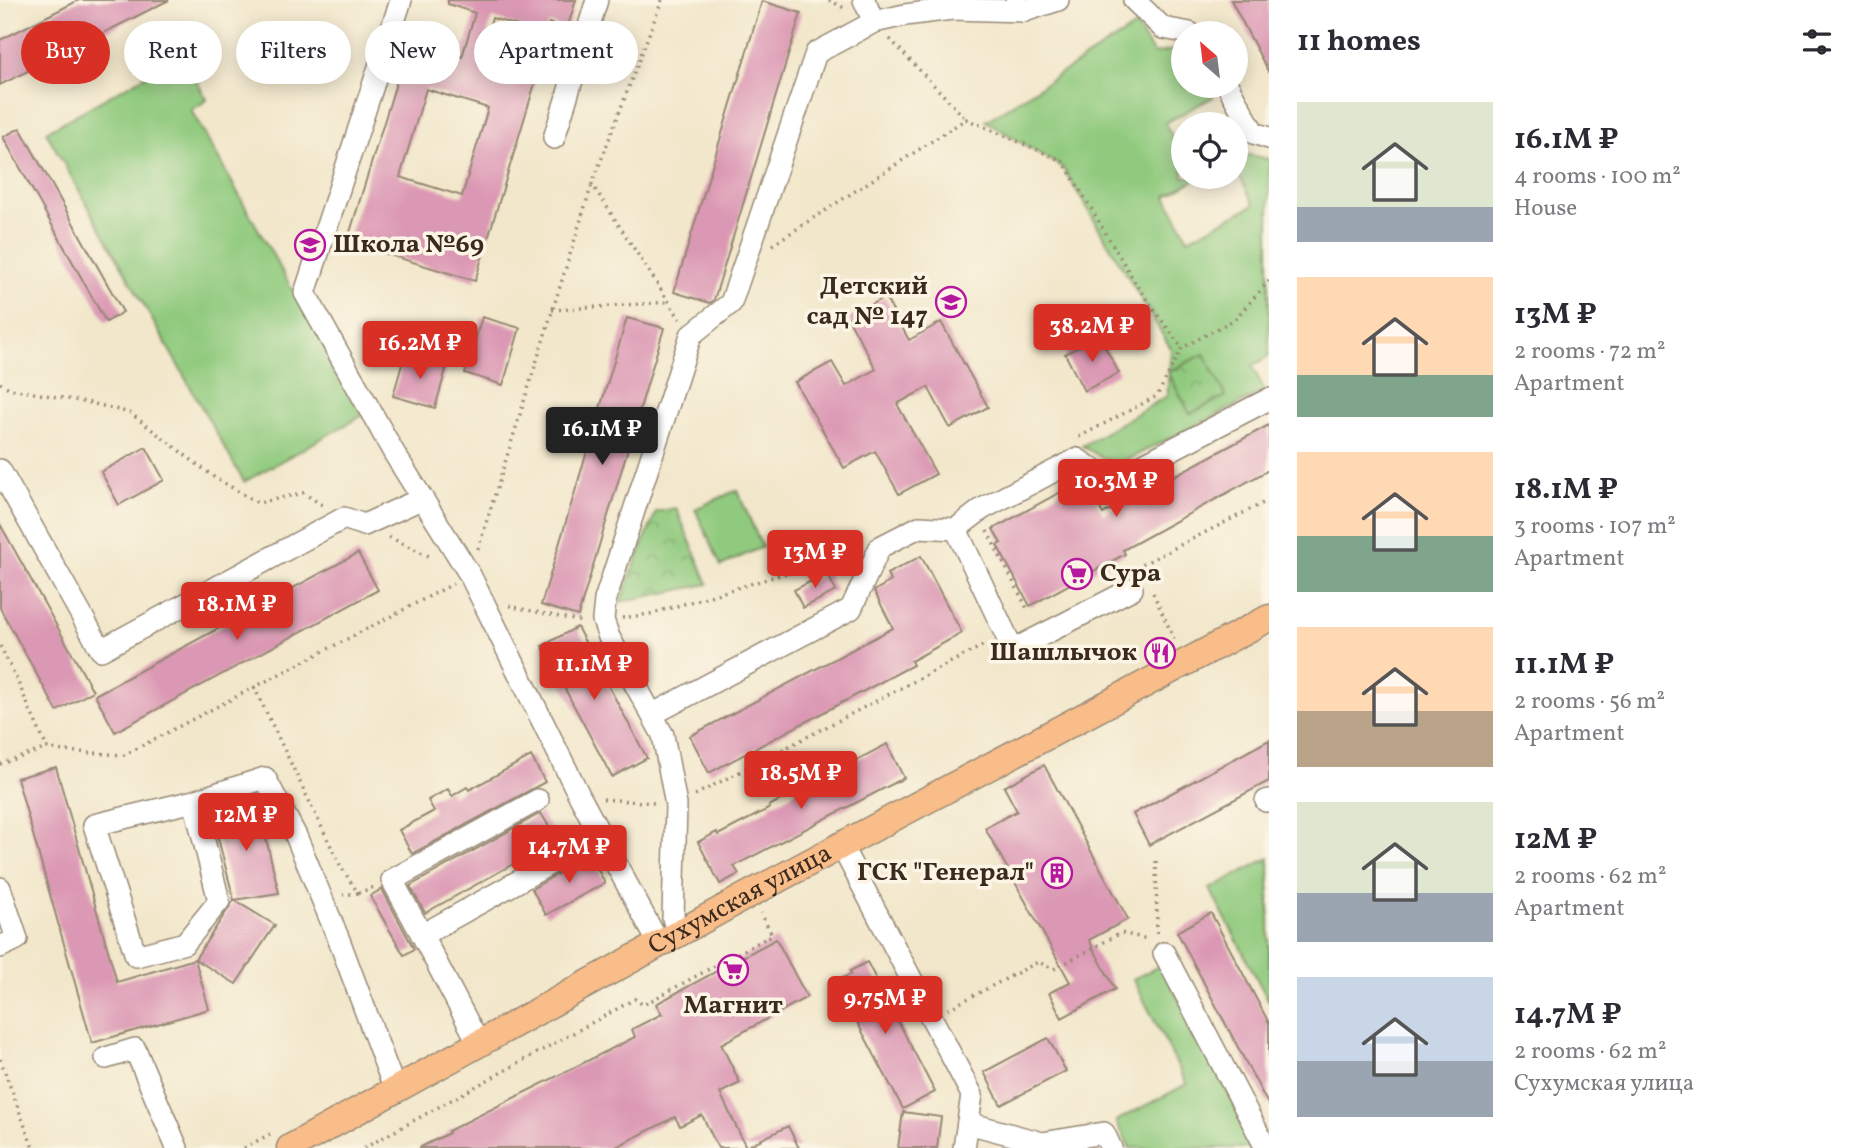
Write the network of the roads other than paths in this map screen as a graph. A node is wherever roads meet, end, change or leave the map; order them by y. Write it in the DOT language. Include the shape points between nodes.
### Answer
graph roads {
  1 [pos="401,0"];
  2 [pos="597,0"];
  3 [pos="864,0"];
  4 [pos="1058,0"];
  5 [pos="1134,0"];
  6 [pos="1019,5"];
  7 [pos="874,22"];
  8 [pos="1171,29"];
  9 [pos="1235,98"];
  10 [pos="554,138"];
  11 [pos="1269,138"];
  12 [pos="1269,399"];
  13 [pos="0,470"];
  14 [pos="421,499"];
  15 [pos="956,529"];
  16 [pos="1143,585"];
  17 [pos="1269,618"];
  18 [pos="653,714"];
  19 [pos="538,800"];
  20 [pos="194,801"];
  21 [pos="841,845"];
  22 [pos="560,858"];
  23 [pos="0,888"];
  24 [pos="422,935"];
  25 [pos="668,939"];
  26 [pos="0,947"];
  27 [pos="1164,953"];
  28 [pos="479,1044"];
  29 [pos="106,1058"];
  30 [pos="395,1090"];
  31 [pos="968,1123"];
  32 [pos="177,1148"];
  33 [pos="290,1148"];
  34 [pos="964,1148"];
  35 [pos="1111,1148"];
  36 [pos="1266,1148"];
  1 -- 14 [label="lane" via="305,293"];
  2 -- 10 [label="lane"];
  3 -- 7 [label="lane"];
  4 -- 6 [label="lane"];
  5 -- 8 [label="lane" via="1163,28"];
  6 -- 7 [label="lane" via="952,9"];
  7 -- 18 [label="lane" via="816,53 731,303 691,335 605,600 603,620 609,637"];
  9 -- 11 [label="lane" via="1254,133"];
  12 -- 15 [label="lane" via="1111,481 1077,459 982,509"];
  13 -- 14 [label="lane" via="102,650 344,518 364,525"];
  14 -- 25 [label="lane" via="470,575 580,797"];
  15 -- 16 [label="lane" via="1013,650"];
  15 -- 18 [label="lane" via="919,527 872,546 851,609"];
  17 -- 21 [label="main road, Сухумская улица"];
  18 -- 25 [label="lane" via="663,735 676,805 673,918"];
  19 -- 24 [label="lane" via="392,880"];
  20 -- 20 [label="lane" via="94,825 136,956 185,943 219,901"];
  20 -- 30 [label="lane" via="265,778 296,836"];
  21 -- 25 [label="main road, Сухумская улица"];
  21 -- 31 [label="lane" via="972,1095"];
  22 -- 24 [label="lane"];
  23 -- 26 [label="lane" via="16,939"];
  24 -- 28 [label="lane"];
  25 -- 28 [label="main road, Сухумская улица"];
  27 -- 36 [label="lane"];
  28 -- 30 [label="main road, Сухумская улица"];
  29 -- 32 [label="lane" via="135,1049"];
  30 -- 33 [label="main road, Сухумская улица"];
  31 -- 34 [label="lane"];
  31 -- 35 [label="lane" via="1042,1143 1104,1133"];
}
